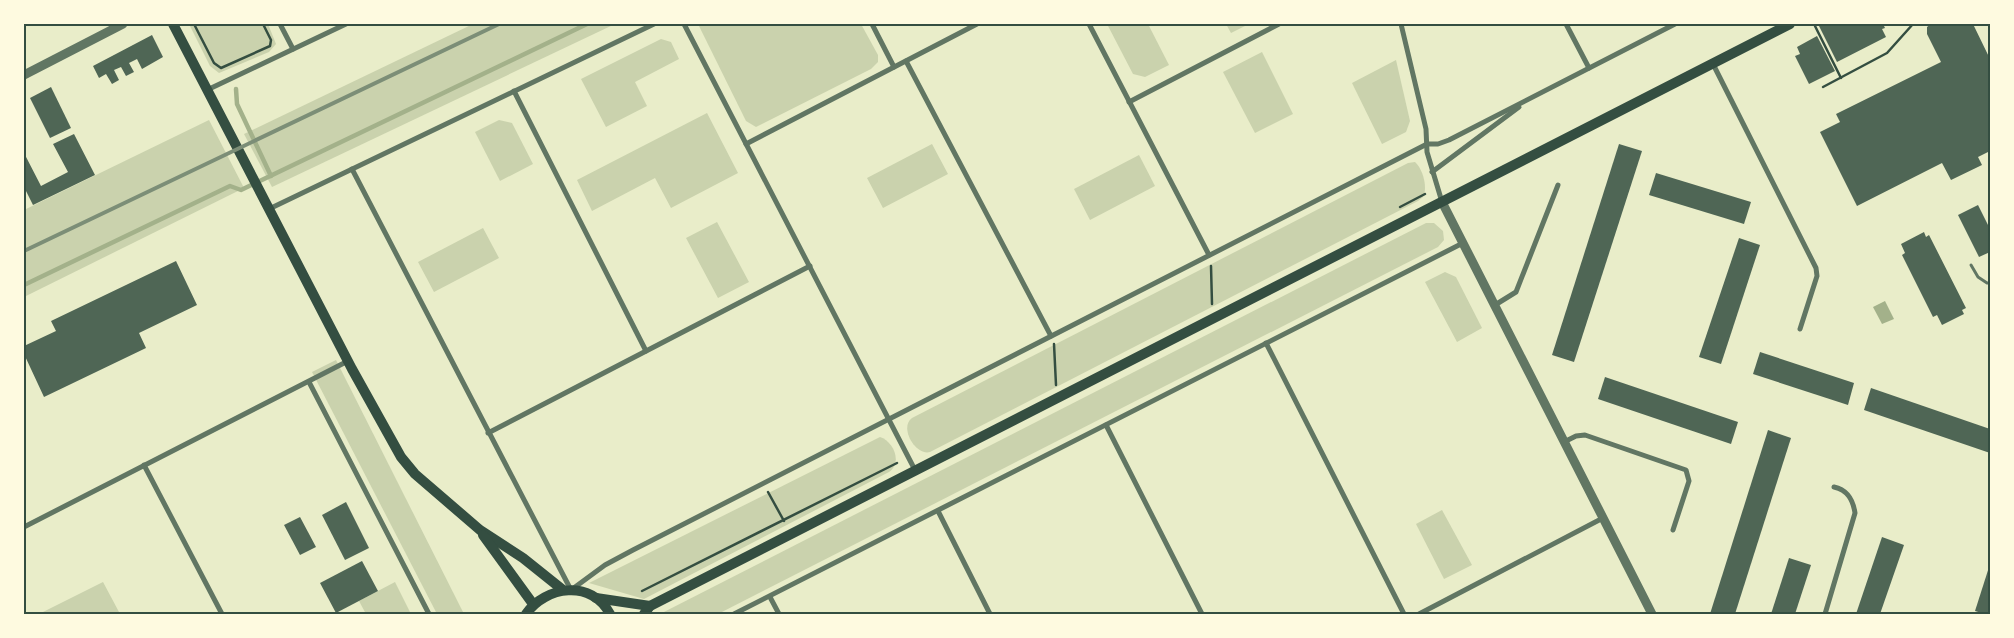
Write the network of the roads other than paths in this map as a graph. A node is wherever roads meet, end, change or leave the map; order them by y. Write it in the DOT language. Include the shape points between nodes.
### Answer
graph roads {
  1 [pos="123,24"];
  2 [pos="173,24"];
  3 [pos="280,24"];
  4 [pos="346,24"];
  5 [pos="654,24"];
  6 [pos="684,24"];
  7 [pos="872,24"];
  8 [pos="977,24"];
  9 [pos="1089,24"];
  10 [pos="1279,24"];
  11 [pos="1402,24"];
  12 [pos="1566,24"];
  13 [pos="1675,24"];
  14 [pos="1790,24"];
  15 [pos="293,49"];
  16 [pos="906,61"];
  17 [pos="1713,63"];
  18 [pos="894,66"];
  19 [pos="1589,68"];
  20 [pos="24,75"];
  21 [pos="207,90"];
  22 [pos="514,91"];
  23 [pos="1543,92"];
  24 [pos="1129,102"];
  25 [pos="746,144"];
  26 [pos="1427,144"];
  27 [pos="352,169"];
  28 [pos="1432,172"];
  29 [pos="1558,185"];
  30 [pos="1442,202"];
  31 [pos="268,209"];
  32 [pos="1463,243"];
  33 [pos="1209,256"];
  34 [pos="1971,265"];
  35 [pos="810,266"];
  36 [pos="1990,283"];
  37 [pos="1495,306"];
  38 [pos="1800,329"];
  39 [pos="1051,336"];
  40 [pos="1266,343"];
  41 [pos="646,351"];
  42 [pos="348,361"];
  43 [pos="309,382"];
  44 [pos="889,419"];
  45 [pos="1106,425"];
  46 [pos="488,433"];
  47 [pos="1564,442"];
  48 [pos="144,465"];
  49 [pos="916,472"];
  50 [pos="1834,486"];
  51 [pos="938,511"];
  52 [pos="1603,518"];
  53 [pos="24,527"];
  54 [pos="480,530"];
  55 [pos="1673,530"];
  56 [pos="567,590"];
  57 [pos="770,597"];
  58 [pos="596,598"];
  59 [pos="533,604"];
  60 [pos="647,610"];
  61 [pos="222,614"];
  62 [pos="429,614"];
  63 [pos="526,614"];
  64 [pos="610,614"];
  65 [pos="734,614"];
  66 [pos="779,614"];
  67 [pos="990,614"];
  68 [pos="1202,614"];
  69 [pos="1404,614"];
  70 [pos="1419,614"];
  71 [pos="1652,614"];
  72 [pos="1825,614"];
  1 -- 20 [label="street"];
  2 -- 21 [label="main road"];
  3 -- 15 [label="street"];
  4 -- 15 [label="street"];
  5 -- 22 [label="street"];
  6 -- 25 [label="street"];
  7 -- 18 [label="street"];
  8 -- 16 [label="street"];
  9 -- 24 [label="street"];
  10 -- 24 [label="street"];
  11 -- 26 [label="street"];
  12 -- 19 [label="street"];
  13 -- 19 [label="street"];
  14 -- 17 [label="main road"];
  15 -- 21 [label="street"];
  16 -- 18 [label="street"];
  16 -- 39 [label="street"];
  17 -- 30 [label="main road"];
  17 -- 38 [label="street" via="1816,268 1817,276"];
  18 -- 25 [label="street"];
  19 -- 23 [label="street"];
  21 -- 31 [label="main road"];
  22 -- 27 [label="street"];
  22 -- 41 [label="street"];
  23 -- 26 [label="street" via="1445,141"];
  23 -- 28 [label="street"];
  24 -- 33 [label="street"];
  25 -- 35 [label="street"];
  26 -- 28 [label="street"];
  26 -- 33 [label="street"];
  27 -- 31 [label="street"];
  27 -- 46 [label="street"];
  28 -- 30 [label="street"];
  29 -- 37 [label="street" via="1516,292"];
  30 -- 32 [label="street"];
  30 -- 49 [label="main road"];
  31 -- 42 [label="main road"];
  32 -- 37 [label="street"];
  32 -- 40 [label="street"];
  33 -- 39 [label="street"];
  34 -- 36 [label="lane" via="1978,277"];
  35 -- 41 [label="street"];
  35 -- 44 [label="street"];
  37 -- 47 [label="street"];
  39 -- 44 [label="street"];
  40 -- 45 [label="street"];
  40 -- 69 [label="street"];
  41 -- 46 [label="street"];
  42 -- 43 [label="street"];
  42 -- 54 [label="main road" via="401,457 415,474"];
  43 -- 48 [label="street"];
  43 -- 62 [label="street"];
  44 -- 49 [label="street"];
  44 -- 56 [label="street" via="605,565"];
  45 -- 51 [label="street"];
  45 -- 68 [label="street"];
  46 -- 56 [label="street"];
  47 -- 52 [label="street"];
  47 -- 55 [label="street" via="1585,435 1686,470 1689,481"];
  48 -- 53 [label="street"];
  48 -- 61 [label="street"];
  49 -- 60 [label="main road"];
  50 -- 72 [label="street" via="1847,493 1853,502 1854,513"];
  51 -- 57 [label="street"];
  51 -- 67 [label="street"];
  52 -- 70 [label="street"];
  52 -- 71 [label="street"];
  54 -- 56 [label="main road"];
  54 -- 59 [label="main road"];
  56 -- 58 [label="main road"];
  56 -- 59 [label="main road" via="547,594"];
  57 -- 65 [label="street"];
  57 -- 66 [label="street"];
  58 -- 60 [label="main road"];
  58 -- 64 [label="main road"];
  59 -- 63 [label="main road"];
}
